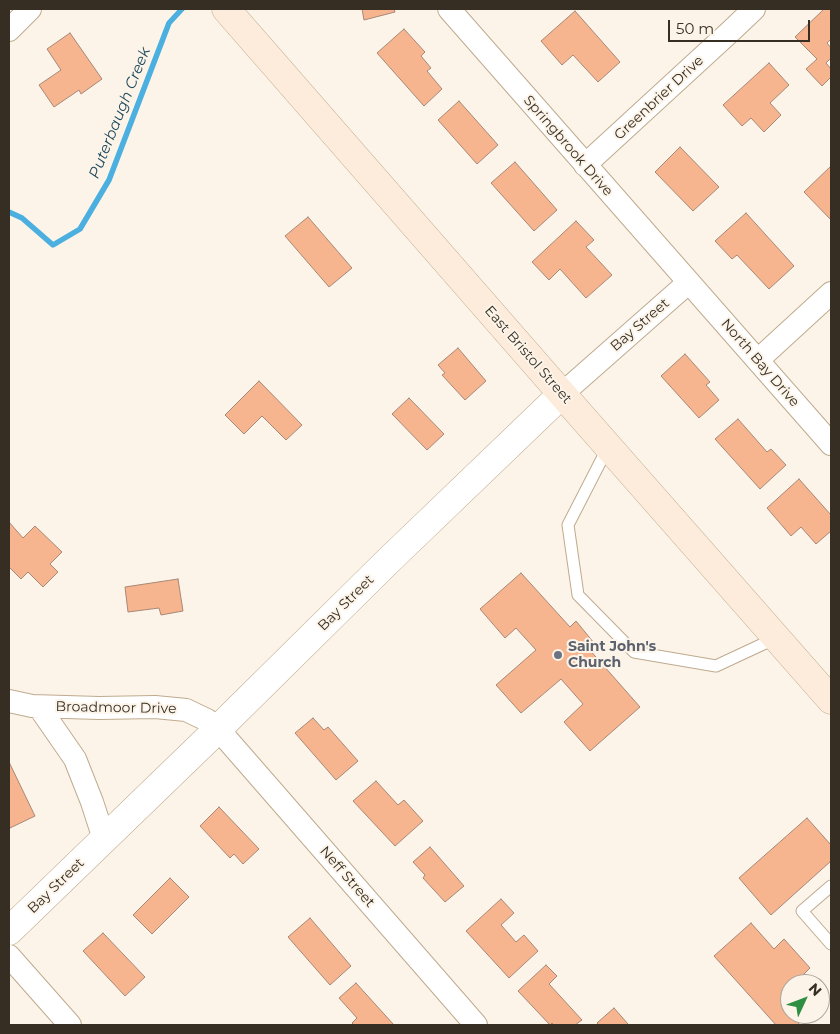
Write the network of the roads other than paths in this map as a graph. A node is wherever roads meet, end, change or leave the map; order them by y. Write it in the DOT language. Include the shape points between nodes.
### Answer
graph roads {
  1 [pos="30,9"];
  2 [pos="449,9"];
  3 [pos="754,9"];
  4 [pos="234,17"];
  5 [pos="9,30"];
  6 [pos="585,165"];
  7 [pos="689,282"];
  8 [pos="831,293"];
  9 [pos="758,360"];
  10 [pos="562,394"];
  11 [pos="831,444"];
  12 [pos="608,447"];
  13 [pos="776,638"];
  14 [pos="831,700"];
  15 [pos="9,701"];
  16 [pos="39,707"];
  17 [pos="218,729"];
  18 [pos="104,839"];
  19 [pos="831,886"];
  20 [pos="9,931"];
  21 [pos="831,944"];
  22 [pos="9,956"];
  23 [pos="70,1025"];
  24 [pos="476,1025"];
  1 -- 5 [label="street"];
  2 -- 6 [label="street, Springbrook Drive"];
  3 -- 6 [label="street, Greenbrier Drive"];
  4 -- 10 [label="main road, East Bristol Street"];
  6 -- 7 [label="street, Springbrook Drive"];
  7 -- 9 [label="street, North Bay Drive"];
  7 -- 10 [label="street, Bay Street"];
  8 -- 9 [label="street"];
  9 -- 11 [label="street, North Bay Drive"];
  10 -- 12 [label="main road, East Bristol Street"];
  10 -- 17 [label="street, Bay Street"];
  12 -- 13 [label="main road, East Bristol Street"];
  12 -- 13 [label="lane" via="568,525 578,595 634,652 716,666"];
  13 -- 14 [label="main road, East Bristol Street"];
  15 -- 16 [label="street, Broadmoor Drive"];
  16 -- 17 [label="street, Broadmoor Drive" via="186,710"];
  16 -- 18 [label="street, Broadmoor Drive" via="74,759"];
  17 -- 18 [label="street, Bay Street"];
  17 -- 24 [label="street, Neff Street"];
  18 -- 20 [label="street, Bay Street"];
  19 -- 21 [label="lane" via="802,911"];
  22 -- 23 [label="street"];
}
